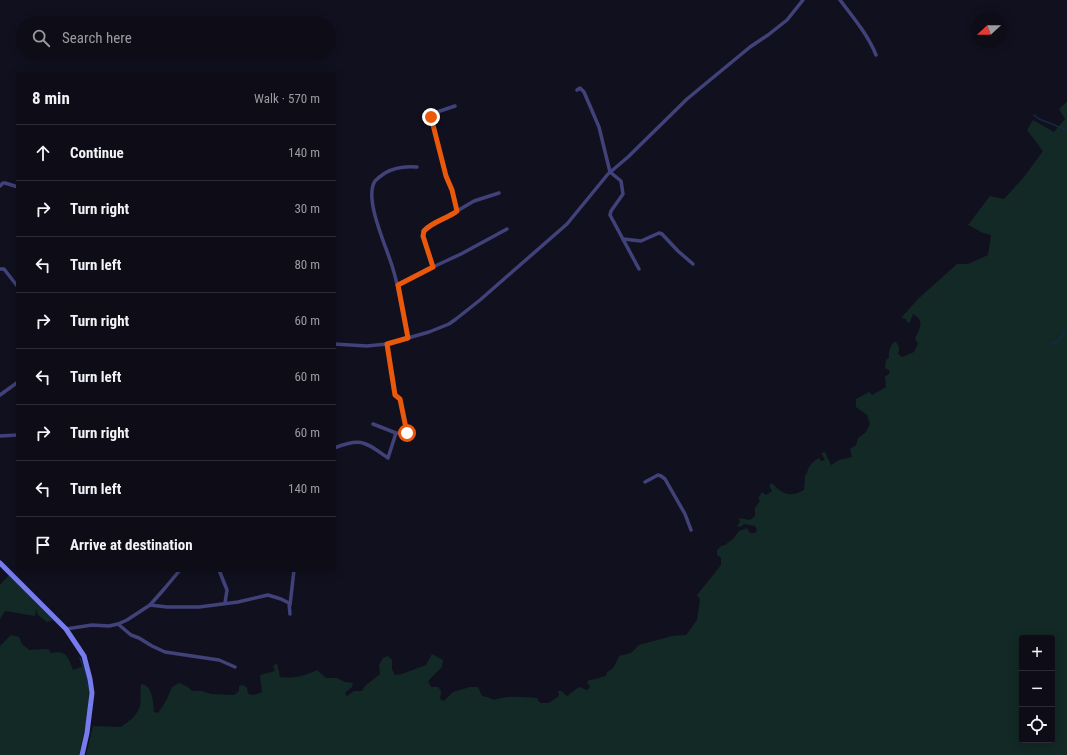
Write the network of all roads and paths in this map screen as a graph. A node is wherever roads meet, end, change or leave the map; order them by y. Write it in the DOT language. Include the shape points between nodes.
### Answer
graph roads {
  1 [pos="803,0"];
  2 [pos="840,0"];
  3 [pos="876,55"];
  4 [pos="577,90"];
  5 [pos="455,106"];
  6 [pos="417,167"];
  7 [pos="610,172"];
  8 [pos="0,186"];
  9 [pos="16,186"];
  10 [pos="500,193"];
  11 [pos="457,211"];
  12 [pos="507,229"];
  13 [pos="623,239"];
  14 [pos="693,264"];
  15 [pos="433,267"];
  16 [pos="0,269"];
  17 [pos="639,269"];
  18 [pos="16,284"];
  19 [pos="398,285"];
  20 [pos="408,338"];
  21 [pos="336,344"];
  22 [pos="387,344"];
  23 [pos="16,383"];
  24 [pos="0,395"];
  25 [pos="372,424"];
  26 [pos="396,433"];
  27 [pos="16,435"];
  28 [pos="0,436"];
  29 [pos="336,447"];
  30 [pos="645,482"];
  31 [pos="692,530"];
  32 [pos="0,563"];
  33 [pos="178,572"];
  34 [pos="220,572"];
  35 [pos="294,572"];
  36 [pos="225,603"];
  37 [pos="150,605"];
  38 [pos="118,624"];
  39 [pos="66,629"];
  40 [pos="235,667"];
  41 [pos="82,755"];
  1 -- 7 [label="street" via="787,20 686,99"];
  2 -- 3 [label="street" via="859,25"];
  4 -- 7 [label="street" via="580,88 584,92 599,127"];
  5 -- 11 [label="street" via="434,113 431,117"];
  6 -- 19 [label="street" via="404,166 389,171 375,182 372,191 374,212"];
  7 -- 13 [label="street" via="621,181 623,194 610,215"];
  7 -- 20 [label="street" via="567,224 480,300 449,324"];
  8 -- 9 [label="street" via="5,183"];
  10 -- 11 [label="street" via="474,201"];
  11 -- 15 [label="street" via="430,225 424,231 423,236"];
  12 -- 15 [label="street"];
  13 -- 14 [label="street" via="641,241 662,234"];
  13 -- 17 [label="street"];
  15 -- 19 [label="street"];
  16 -- 18 [label="street" via="4,269"];
  19 -- 20 [label="street"];
  20 -- 22 [label="street"];
  21 -- 22 [label="street"];
  22 -- 26 [label="street" via="395,395 400,399 407,430 405,434"];
  23 -- 24 [label="street"];
  25 -- 26 [label="street"];
  26 -- 29 [label="street" via="388,458 366,443 352,443"];
  27 -- 28 [label="street"];
  30 -- 31 [label="street" via="658,475 665,479"];
  32 -- 39 [label="main road"];
  33 -- 37 [label="street"];
  34 -- 36 [label="street" via="226,590"];
  35 -- 36 [label="street" via="290,614 289,604 274,596"];
  36 -- 37 [label="street" via="188,608"];
  37 -- 38 [label="street"];
  38 -- 39 [label="street"];
  38 -- 40 [label="street" via="131,635 165,652 219,660"];
  39 -- 41 [label="main road" via="84,656 92,692"];
}
